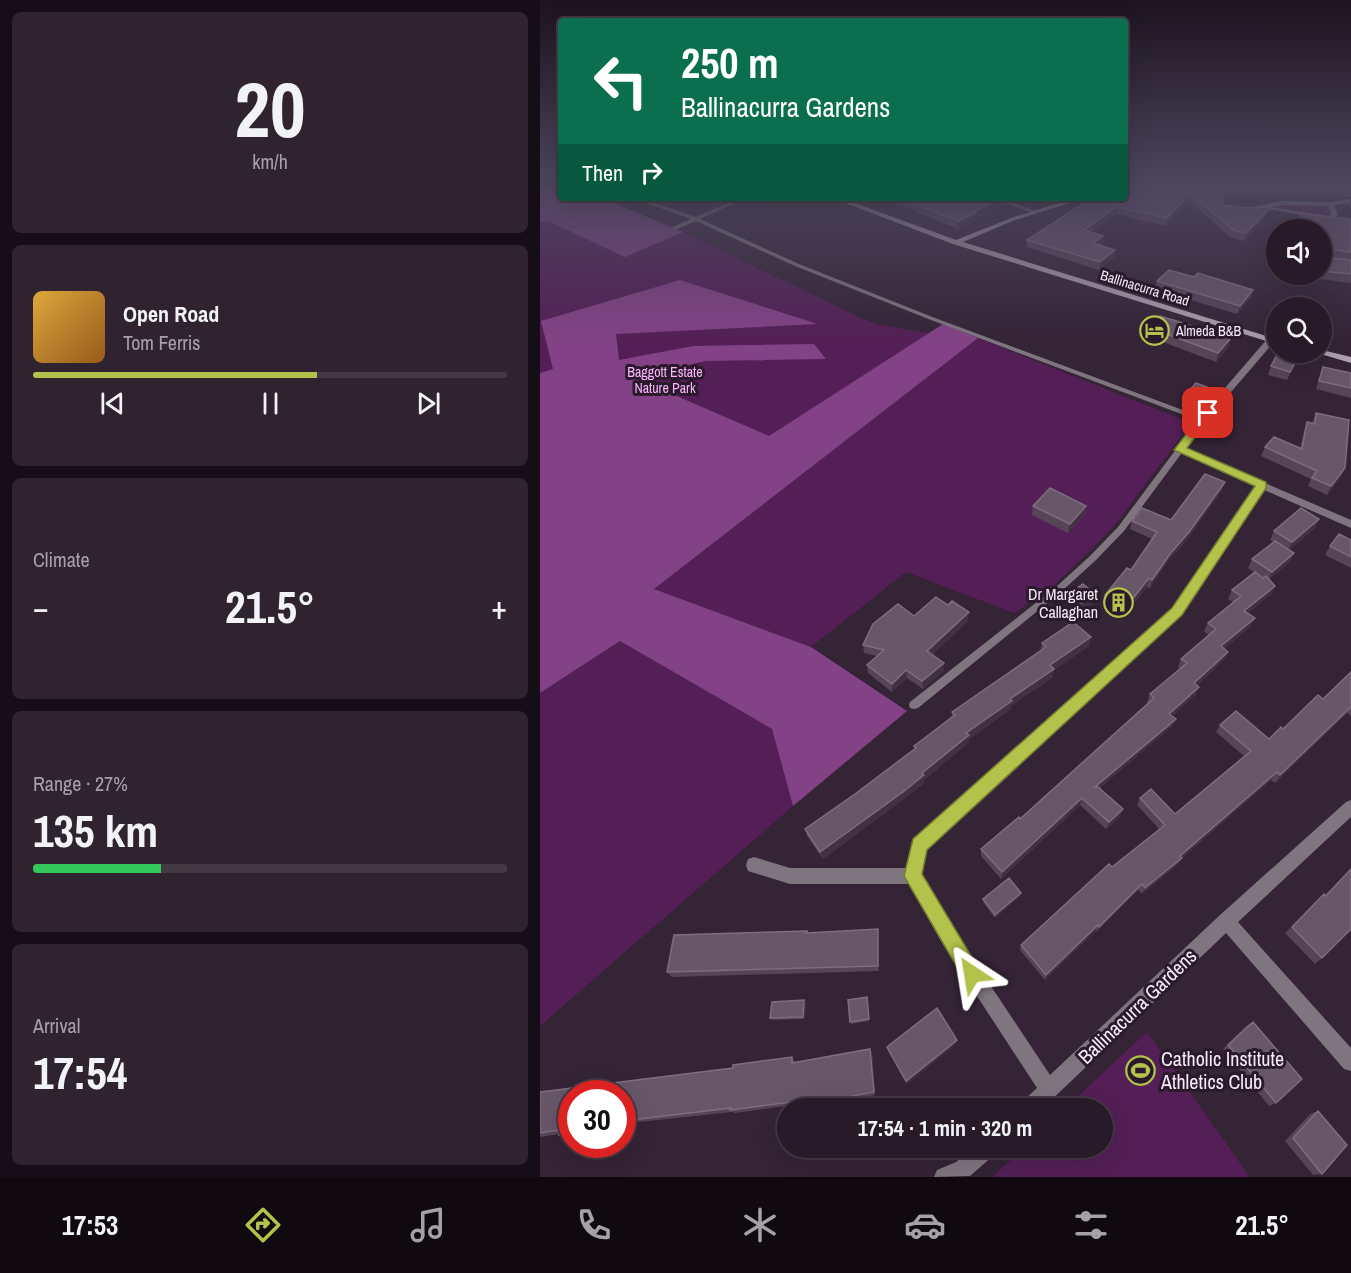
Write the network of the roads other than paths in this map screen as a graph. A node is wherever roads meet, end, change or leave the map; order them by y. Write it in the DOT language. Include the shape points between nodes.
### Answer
graph roads {
  1 [pos="727,233"];
  2 [pos="931,233"];
  3 [pos="980,233"];
  4 [pos="956,242"];
  5 [pos="1266,339"];
  6 [pos="1266,350"];
  7 [pos="1332,355"];
  8 [pos="1351,360"];
  9 [pos="1203,419"];
  10 [pos="1180,450"];
  11 [pos="1262,485"];
  12 [pos="1350,520"];
  13 [pos="914,705"];
  14 [pos="1351,807"];
  15 [pos="754,865"];
  16 [pos="913,876"];
  17 [pos="1226,921"];
  18 [pos="1351,1062"];
  19 [pos="1049,1090"];
  20 [pos="1041,1098"];
  21 [pos="976,1158"];
  22 [pos="944,1177"];
  1 -- 9 [label="lane" via="887,301"];
  2 -- 4 [label="main road, Ballinacurra Road"];
  3 -- 4 [label="main road"];
  4 -- 5 [label="main road, Ballinacurra Road"];
  6 -- 9 [label="street"];
  7 -- 8 [label="main road"];
  9 -- 10 [label="street"];
  10 -- 11 [label="street"];
  10 -- 13 [label="lane" via="1121,529 1093,558"];
  11 -- 12 [label="street"];
  11 -- 16 [label="street" via="1177,612 920,845"];
  14 -- 17 [label="street, Ballinacurra Gardens"];
  15 -- 16 [label="street" via="790,876"];
  16 -- 19 [label="street"];
  17 -- 18 [label="street"];
  17 -- 19 [label="street, Ballinacurra Gardens"];
  19 -- 20 [label="street, Ballinacurra Gardens"];
  21 -- 22 [label="street"];
}
